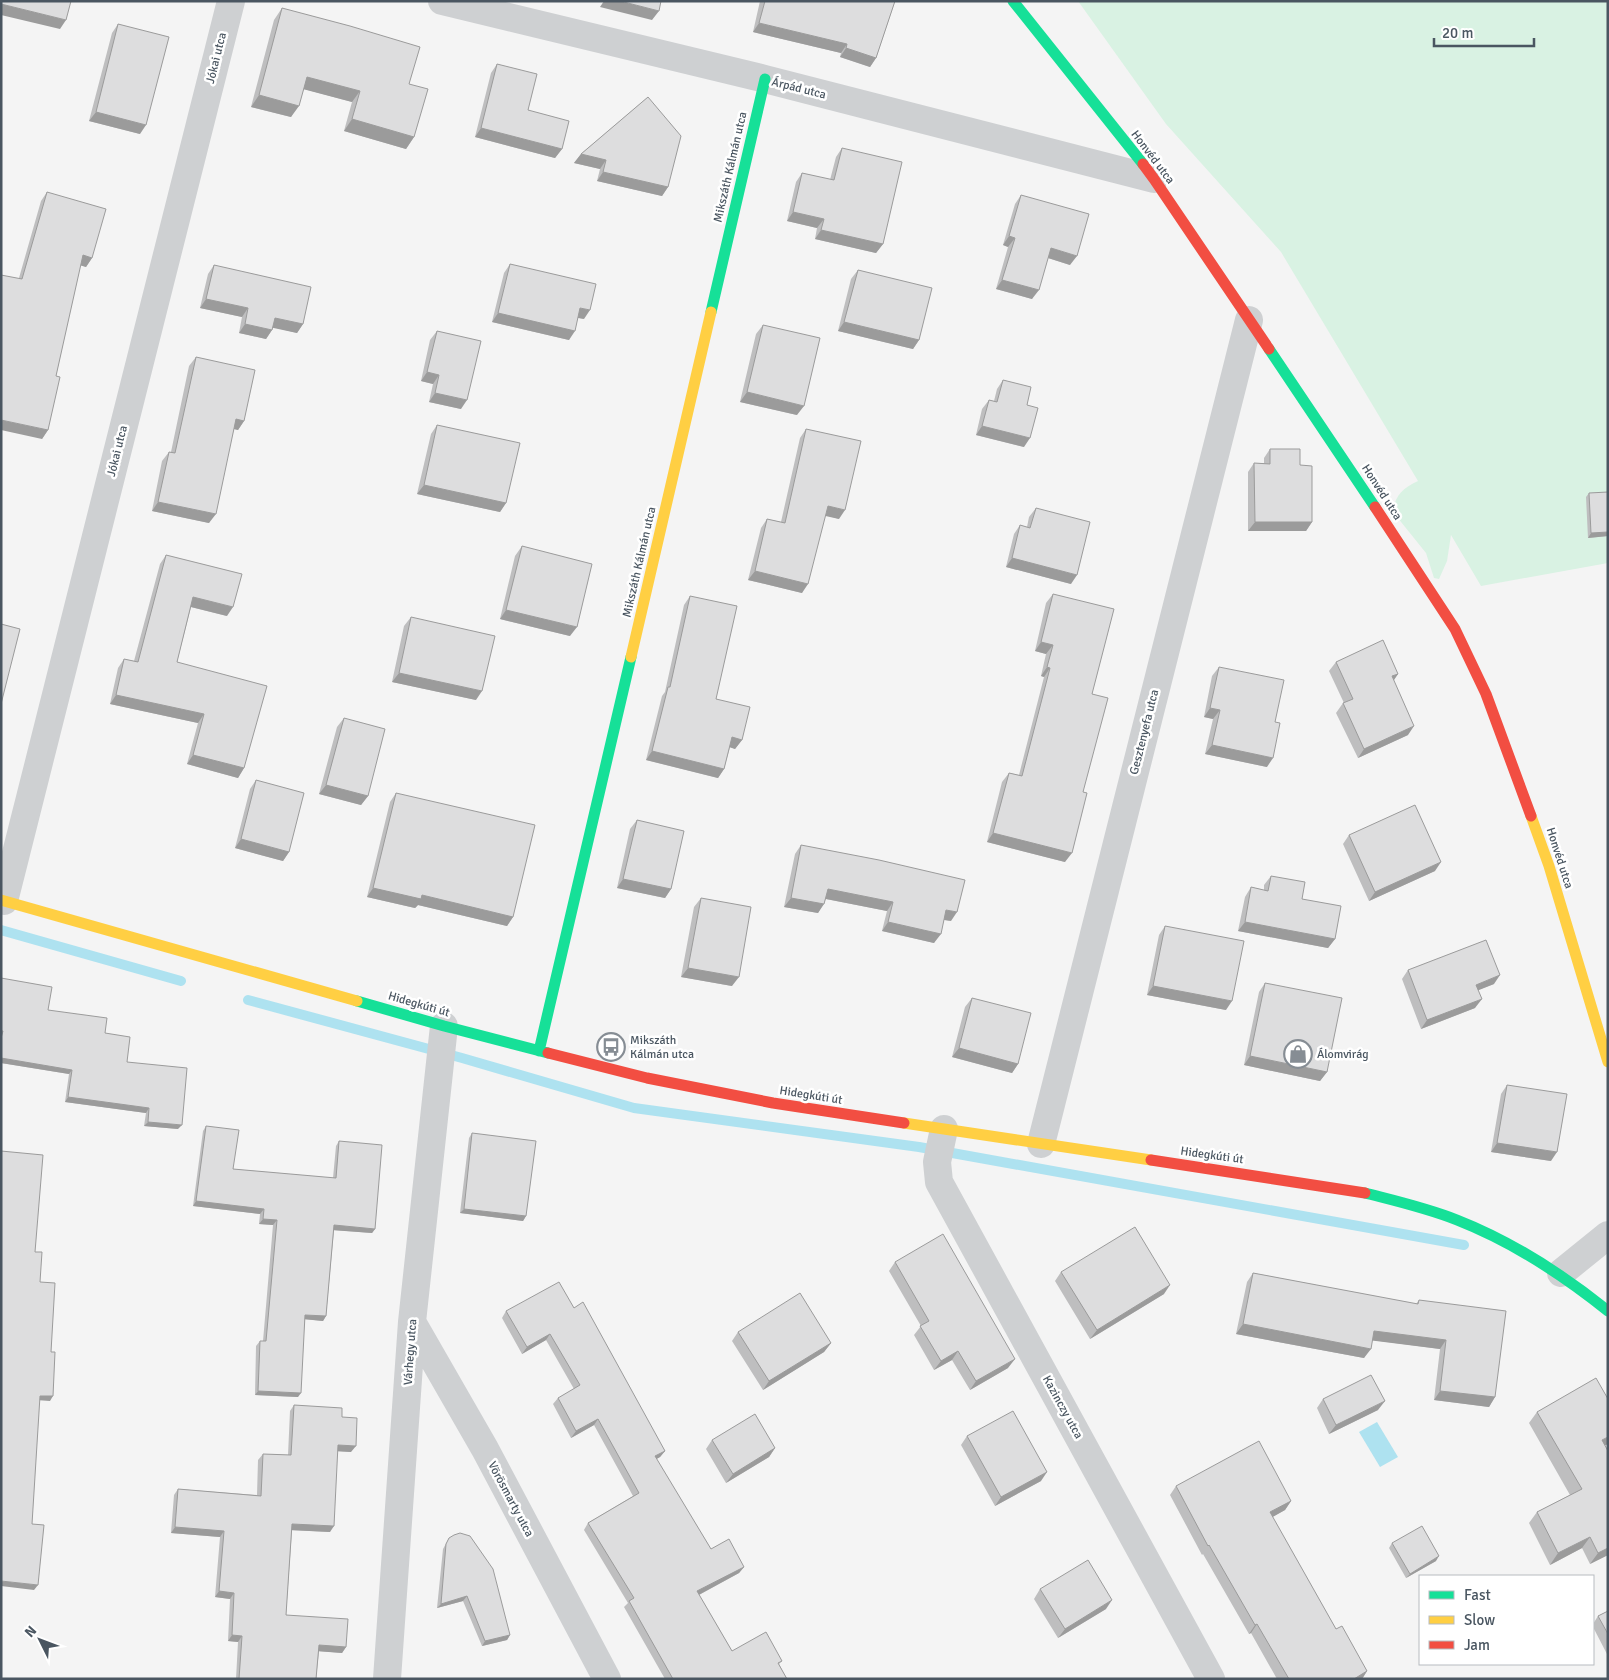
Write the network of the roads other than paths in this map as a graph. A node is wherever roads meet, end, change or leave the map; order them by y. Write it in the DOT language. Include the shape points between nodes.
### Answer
graph roads {
  1 [pos="231,1"];
  2 [pos="442,1"];
  3 [pos="1013,1"];
  4 [pos="765,79"];
  5 [pos="1154,179"];
  6 [pos="1249,320"];
  7 [pos="3,901"];
  8 [pos="442,1043"];
  9 [pos="539,1051"];
  10 [pos="1608,1062"];
  11 [pos="941,1142"];
  12 [pos="1041,1144"];
  13 [pos="1608,1235"];
  14 [pos="1561,1273"];
  15 [pos="1608,1311"];
  16 [pos="412,1322"];
  17 [pos="387,1679"];
  18 [pos="608,1679"];
  19 [pos="1211,1679"];
  1 -- 7 [label="street, Jókai utca"];
  2 -- 4 [label="street, Árpád utca"];
  3 -- 5 [label="street, Honvéd utca"];
  4 -- 5 [label="street, Árpád utca"];
  4 -- 9 [label="street, Mikszáth Kálmán utca"];
  5 -- 6 [label="street, Honvéd utca"];
  6 -- 10 [label="street, Honvéd utca" via="1455,629 1486,694 1549,866"];
  6 -- 12 [label="street, Gesztenyefa utca"];
  7 -- 8 [label="street, Hidegkúti út"];
  8 -- 9 [label="street, Hidegkúti út"];
  8 -- 16 [label="street, Várhegy utca"];
  9 -- 11 [label="street, Hidegkúti út"];
  11 -- 12 [label="street, Hidegkúti út"];
  11 -- 19 [label="street, Kazinczy utca" via="937,1162 939,1182"];
  12 -- 14 [label="street, Hidegkúti út" via="1355,1191 1433,1211 1502,1239"];
  13 -- 14 [label="street"];
  14 -- 15 [label="street, Hidegkúti út"];
  16 -- 17 [label="street, Várhegy utca"];
  16 -- 18 [label="street, Vörösmarty utca"];
}
